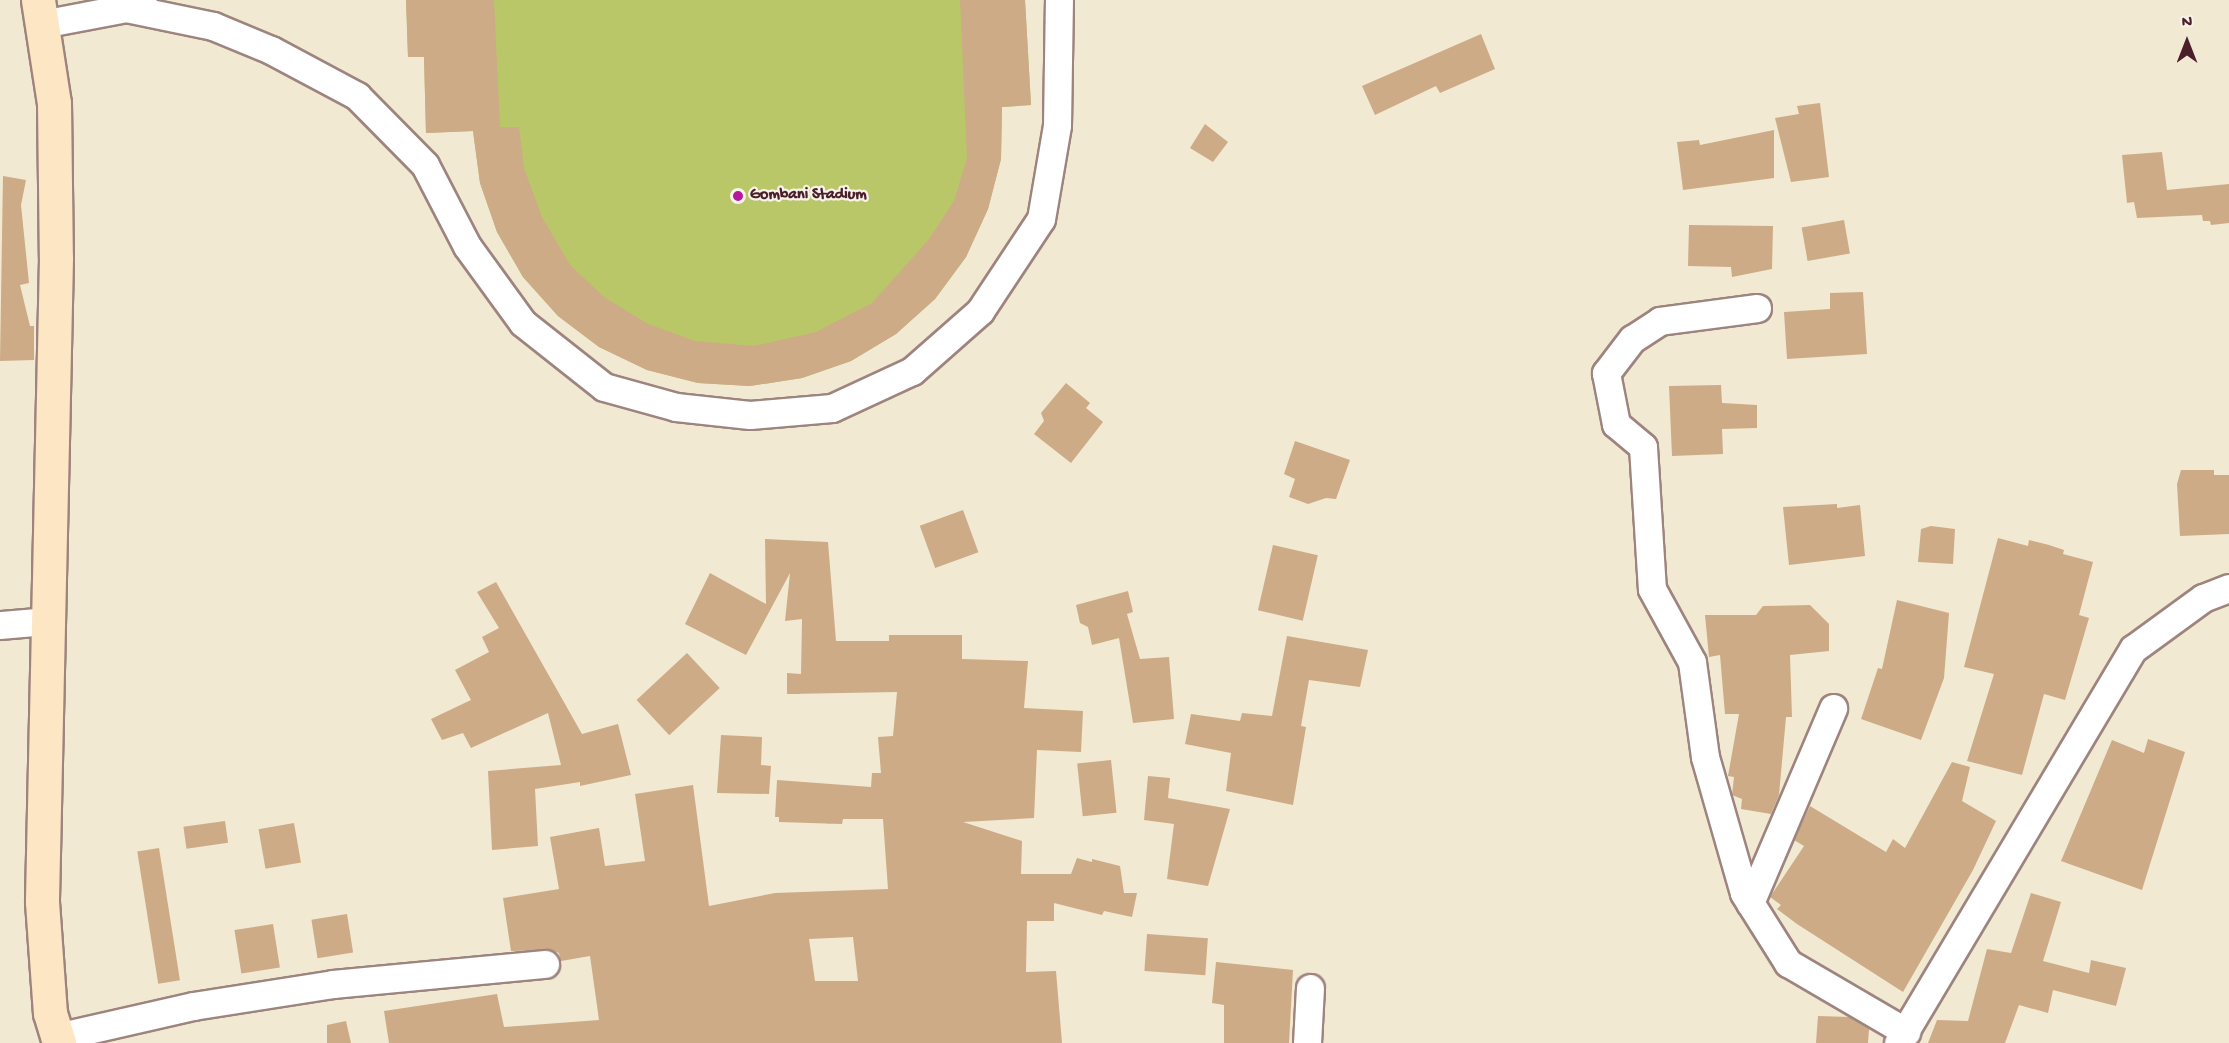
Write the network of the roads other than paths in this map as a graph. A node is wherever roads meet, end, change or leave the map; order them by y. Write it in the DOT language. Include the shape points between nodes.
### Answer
graph roads {
  1 [pos="1059,0"];
  2 [pos="136,4"];
  3 [pos="40,12"];
  4 [pos="1756,308"];
  5 [pos="2229,588"];
  6 [pos="47,621"];
  7 [pos="0,625"];
  8 [pos="1833,708"];
  9 [pos="1750,903"];
  10 [pos="544,964"];
  11 [pos="1310,988"];
  12 [pos="1902,1038"];
  13 [pos="58,1040"];
  14 [pos="1307,1043"];
  1 -- 2 [label="street" via="1057,125 1041,219 980,311 912,371 832,408 750,415 676,407 604,387 523,323 467,246 425,165 357,96 271,50 213,26"];
  2 -- 3 [label="street"];
  3 -- 6 [label="main road" via="54,103 56,258"];
  4 -- 9 [label="street" via="1660,321 1632,339 1606,373 1616,424 1643,447 1652,589 1692,662 1705,757"];
  5 -- 12 [label="street" via="2203,598 2133,649"];
  6 -- 7 [label="street"];
  6 -- 13 [label="main road" via="42,902 50,1013"];
  8 -- 9 [label="street"];
  9 -- 12 [label="street" via="1788,963"];
  10 -- 13 [label="street" via="333,984 193,1006"];
  11 -- 14 [label="street"];
}
